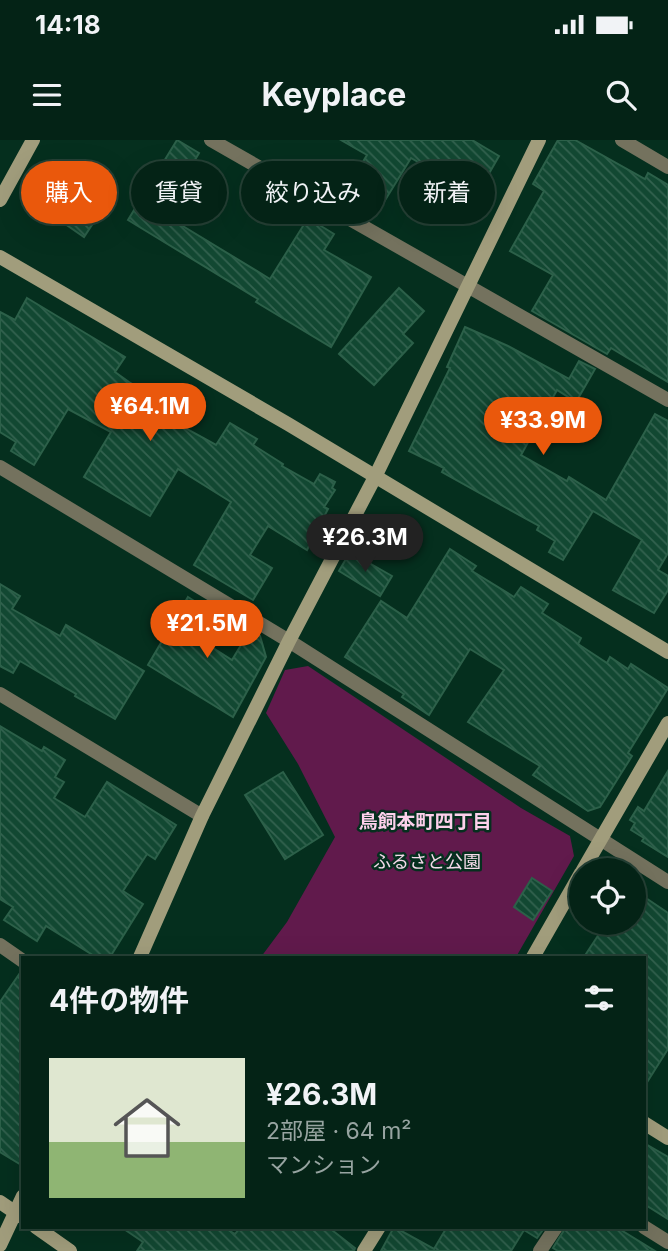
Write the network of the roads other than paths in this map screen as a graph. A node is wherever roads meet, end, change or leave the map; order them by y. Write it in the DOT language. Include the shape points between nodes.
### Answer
graph roads {
  1 [pos="33,140"];
  2 [pos="211,140"];
  3 [pos="539,140"];
  4 [pos="622,140"];
  5 [pos="668,167"];
  6 [pos="0,200"];
  7 [pos="0,257"];
  8 [pos="468,285"];
  9 [pos="668,400"];
  10 [pos="0,467"];
  11 [pos="375,477"];
  12 [pos="289,640"];
  13 [pos="668,652"];
  14 [pos="0,694"];
  15 [pos="668,723"];
  16 [pos="202,816"];
  17 [pos="601,837"];
  18 [pos="589,858"];
  19 [pos="668,881"];
  20 [pos="569,894"];
  21 [pos="0,945"];
  22 [pos="140,956"];
  23 [pos="534,956"];
  24 [pos="21,960"];
  25 [pos="646,1124"];
  26 [pos="668,1138"];
  27 [pos="0,1202"];
  28 [pos="19,1215"];
  29 [pos="646,1228"];
  30 [pos="39,1229"];
  31 [pos="378,1229"];
  32 [pos="555,1229"];
  33 [pos="668,1242"];
  34 [pos="0,1245"];
  35 [pos="70,1251"];
  36 [pos="364,1251"];
  37 [pos="540,1251"];
  1 -- 6 [label="street"];
  2 -- 8 [label="street"];
  3 -- 8 [label="street"];
  4 -- 5 [label="street"];
  7 -- 11 [label="street"];
  8 -- 9 [label="street"];
  8 -- 11 [label="street"];
  10 -- 12 [label="street"];
  11 -- 12 [label="street"];
  11 -- 13 [label="street"];
  12 -- 16 [label="street"];
  12 -- 17 [label="street"];
  14 -- 16 [label="street"];
  15 -- 17 [label="street"];
  16 -- 22 [label="street"];
  17 -- 18 [label="street"];
  17 -- 19 [label="street"];
  20 -- 23 [label="street"];
  21 -- 24 [label="street"];
  25 -- 26 [label="street"];
  27 -- 28 [label="street"];
  28 -- 34 [label="street"];
  29 -- 33 [label="street"];
  30 -- 35 [label="street"];
  31 -- 36 [label="street"];
  32 -- 37 [label="street"];
}
